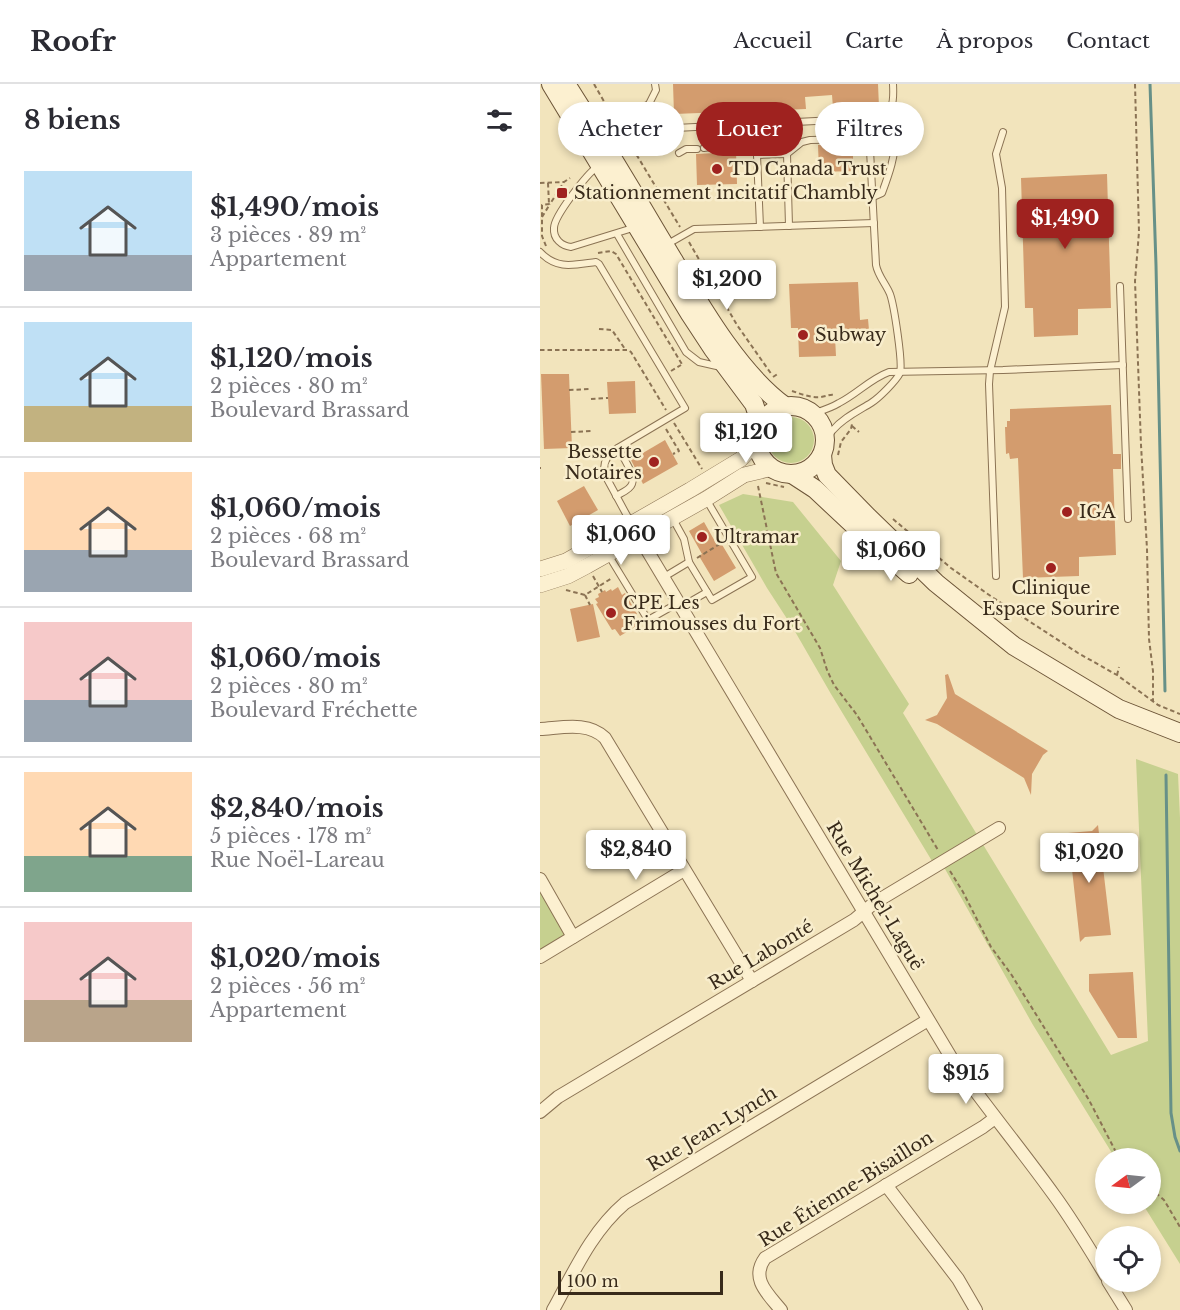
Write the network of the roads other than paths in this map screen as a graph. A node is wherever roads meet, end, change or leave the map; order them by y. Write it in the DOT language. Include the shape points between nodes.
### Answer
graph roads {
  1 [pos="551,84"];
  2 [pos="566,84"];
  3 [pos="655,84"];
  4 [pos="893,84"];
  5 [pos="578,102"];
  6 [pos="650,102"];
  7 [pos="684,128"];
  8 [pos="1003,132"];
  9 [pos="803,142"];
  10 [pos="605,156"];
  11 [pos="757,156"];
  12 [pos="787,156"];
  13 [pos="894,156"];
  14 [pos="606,161"];
  15 [pos="873,197"];
  16 [pos="874,223"];
  17 [pos="789,226"];
  18 [pos="637,227"];
  19 [pos="760,227"];
  20 [pos="617,234"];
  21 [pos="665,245"];
  22 [pos="540,252"];
  23 [pos="1120,286"];
  24 [pos="1124,366"];
  25 [pos="728,368"];
  26 [pos="990,370"];
  27 [pos="900,372"];
  28 [pos="786,398"];
  29 [pos="812,414"];
  30 [pos="758,435"];
  31 [pos="618,448"];
  32 [pos="828,454"];
  33 [pos="773,468"];
  34 [pos="792,474"];
  35 [pos="616,496"];
  36 [pos="706,499"];
  37 [pos="672,518"];
  38 [pos="1128,519"];
  39 [pos="635,530"];
  40 [pos="609,554"];
  41 [pos="689,562"];
  42 [pos="540,569"];
  43 [pos="996,576"];
  44 [pos="663,578"];
  45 [pos="540,585"];
  46 [pos="707,592"];
  47 [pos="680,605"];
  48 [pos="1014,645"];
  49 [pos="540,729"];
  50 [pos="1180,733"];
  51 [pos="999,828"];
  52 [pos="684,870"];
  53 [pos="540,879"];
  54 [pos="864,911"];
  55 [pos="573,937"];
  56 [pos="540,957"];
  57 [pos="752,981"];
  58 [pos="928,1020"];
  59 [pos="540,1112"];
  60 [pos="995,1118"];
  61 [pos="886,1185"];
  62 [pos="1095,1258"];
  63 [pos="1115,1292"];
  64 [pos="554,1310"];
  65 [pos="780,1310"];
  66 [pos="976,1310"];
  67 [pos="1126,1310"];
  1 -- 14 [label="main road"];
  2 -- 5 [label="main road"];
  3 -- 6 [label="lane"];
  4 -- 7 [label="lane" via="892,106 884,115 874,118"];
  8 -- 26 [label="lane" via="996,154 1002,188 1005,307"];
  9 -- 15 [label="lane" via="861,139 867,143"];
  10 -- 14 [label="main road"];
  11 -- 19 [label="lane"];
  12 -- 17 [label="lane"];
  13 -- 15 [label="lane" via="882,193"];
  14 -- 18 [label="main road"];
  14 -- 20 [label="lane" via="588,174 554,226 555,235 561,244 571,247"];
  14 -- 21 [label="main road"];
  15 -- 16 [label="lane"];
  16 -- 17 [label="lane"];
  16 -- 27 [label="lane" via="876,265 894,305"];
  17 -- 19 [label="lane"];
  18 -- 20 [label="lane"];
  18 -- 25 [label="main road"];
  19 -- 21 [label="lane" via="694,229"];
  20 -- 25 [label="lane" via="686,352 699,362"];
  21 -- 28 [label="main road" via="734,353 765,390"];
  22 -- 31 [label="lane" via="557,264 599,264 685,408"];
  23 -- 24 [label="lane"];
  24 -- 26 [label="lane"];
  24 -- 38 [label="lane"];
  25 -- 30 [label="main road" via="754,404 759,419"];
  26 -- 27 [label="lane"];
  26 -- 43 [label="lane"];
  27 -- 29 [label="lane" via="879,375 840,403"];
  27 -- 32 [label="lane" via="875,400 831,431"];
  28 -- 29 [label="main road"];
  28 -- 30 [label="main road" via="761,424"];
  29 -- 32 [label="main road" via="824,431"];
  30 -- 33 [label="main road" via="761,454"];
  30 -- 39 [label="street" via="737,462"];
  31 -- 35 [label="lane" via="605,460 604,468"];
  31 -- 35 [label="lane" via="633,482"];
  32 -- 34 [label="main road" via="812,467"];
  32 -- 48 [label="main road" via="823,465 827,475 936,582"];
  33 -- 34 [label="main road"];
  33 -- 36 [label="street" via="744,475"];
  34 -- 48 [label="main road" via="815,489 944,601 985,631"];
  35 -- 39 [label="lane"];
  36 -- 37 [label="street"];
  36 -- 46 [label="lane" via="752,577 712,600"];
  37 -- 39 [label="street"];
  37 -- 41 [label="lane" via="684,540"];
  39 -- 40 [label="street"];
  39 -- 42 [label="street"];
  39 -- 44 [label="street, Rue Michel-Laguë"];
  40 -- 45 [label="street" via="577,572"];
  40 -- 47 [label="lane" via="648,620"];
  41 -- 44 [label="lane"];
  41 -- 46 [label="lane"];
  44 -- 47 [label="street, Rue Michel-Laguë"];
  46 -- 47 [label="lane"];
  47 -- 54 [label="street, Rue Michel-Laguë"];
  48 -- 50 [label="main road" via="1119,709"];
  49 -- 52 [label="street" via="587,727 601,734"];
  51 -- 54 [label="street, Rue Labonté"];
  52 -- 55 [label="street"];
  52 -- 57 [label="street"];
  53 -- 55 [label="street"];
  54 -- 57 [label="street, Rue Labonté"];
  54 -- 58 [label="street, Rue Michel-Laguë"];
  55 -- 56 [label="street"];
  57 -- 59 [label="street, Rue Labonté" via="558,1097"];
  58 -- 60 [label="street, Rue Michel-Laguë"];
  58 -- 64 [label="street, Rue Jean-Lynch" via="628,1201 595,1235"];
  60 -- 61 [label="street, Rue Étienne-Bisaillon"];
  60 -- 62 [label="street, Rue Michel-Laguë"];
  61 -- 65 [label="street, Rue Étienne-Bisaillon" via="765,1258 760,1281"];
  61 -- 66 [label="street" via="952,1271"];
  63 -- 67 [label="street"];
}
